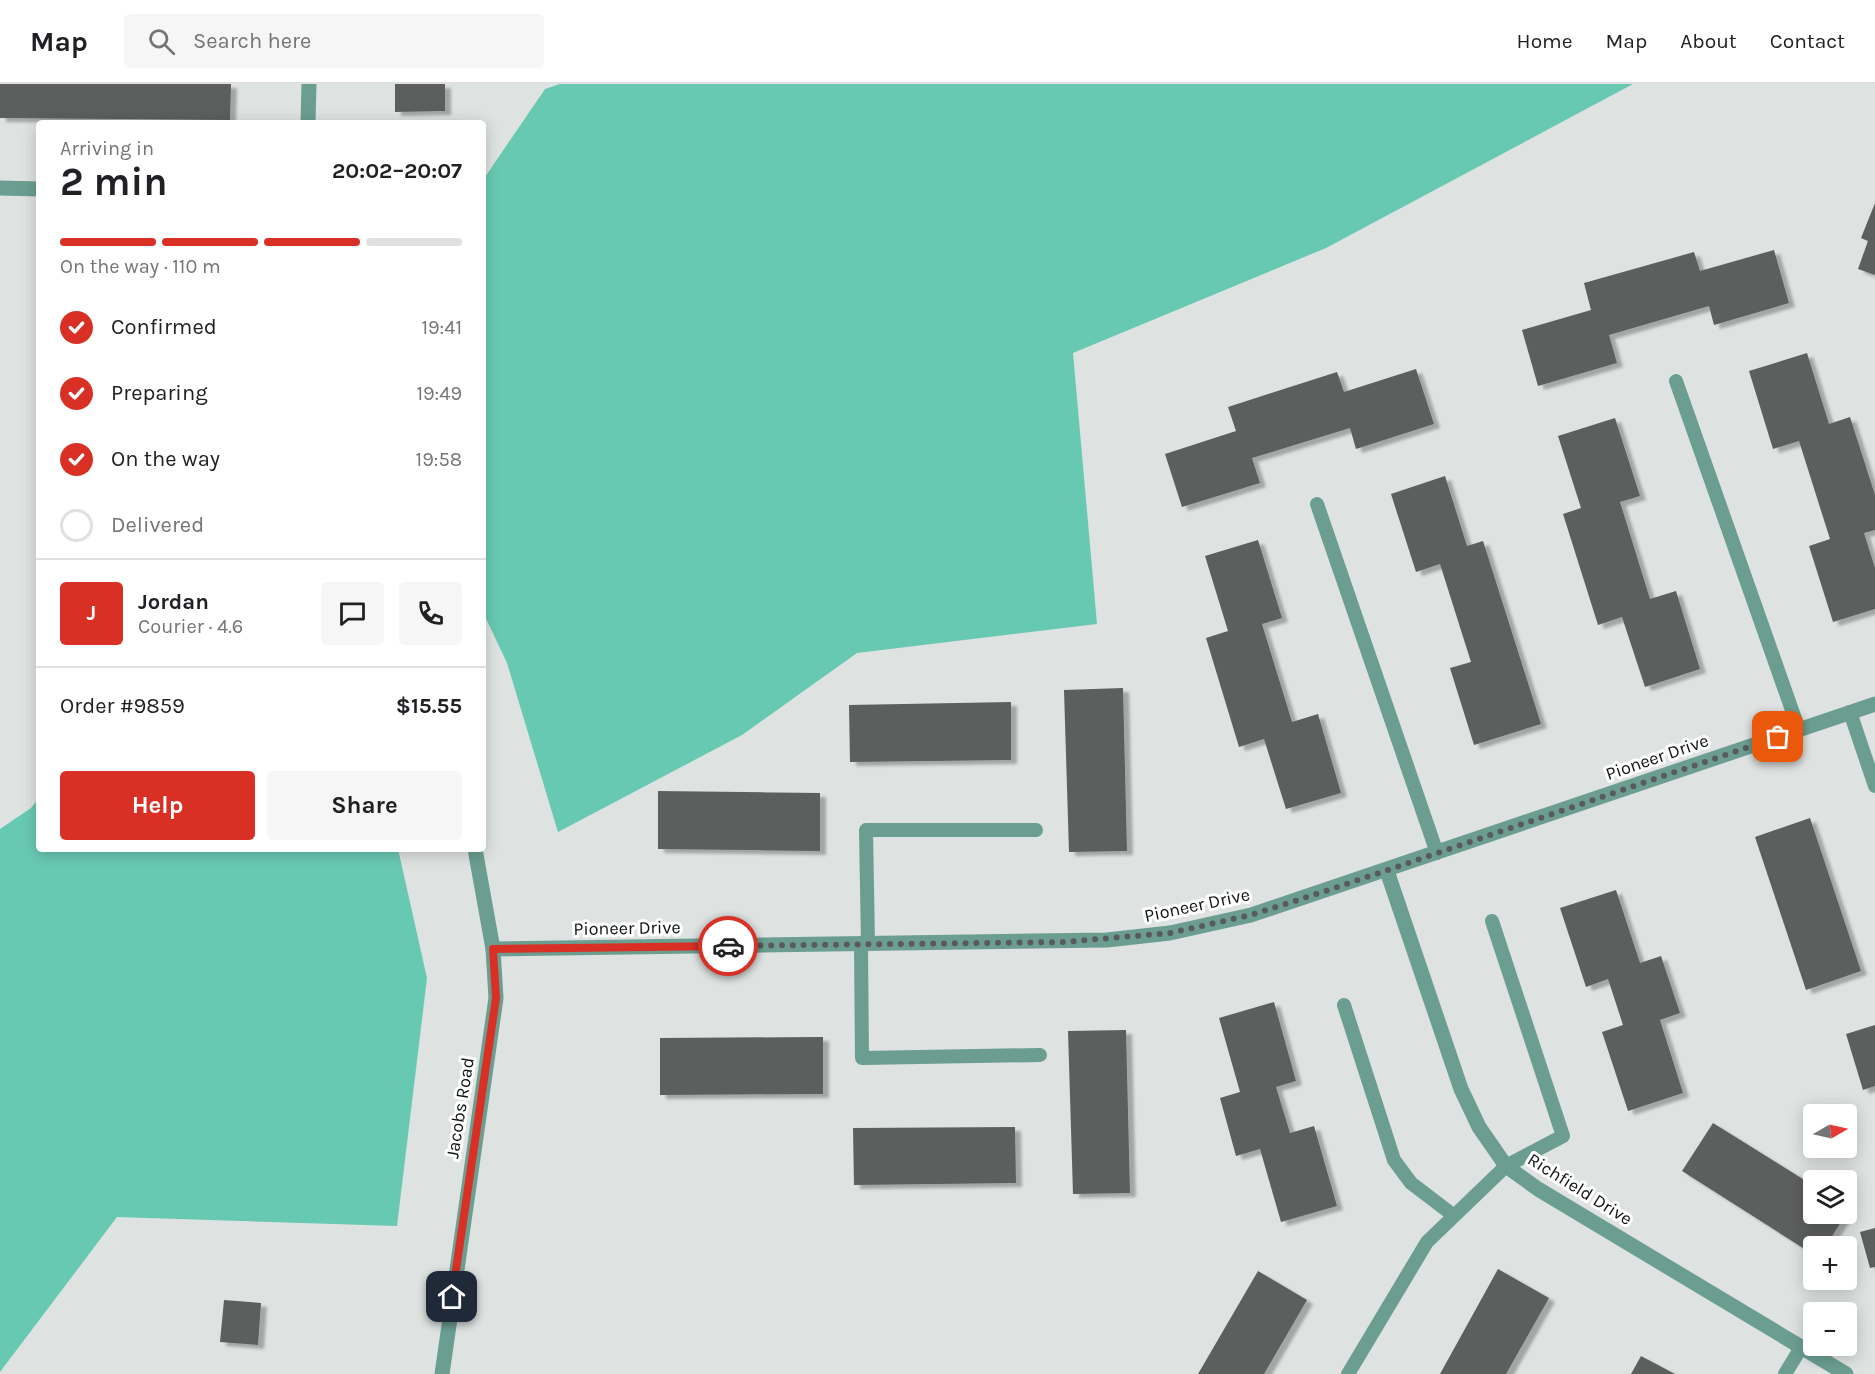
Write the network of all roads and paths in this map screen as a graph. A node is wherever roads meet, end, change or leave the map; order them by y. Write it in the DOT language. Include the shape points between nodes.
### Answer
graph roads {
  1 [pos="309,84"];
  2 [pos="308,120"];
  3 [pos="0,188"];
  4 [pos="36,189"];
  5 [pos="1676,381"];
  6 [pos="1317,504"];
  7 [pos="1875,704"];
  8 [pos="1850,712"];
  9 [pos="1799,730"];
  10 [pos="1875,786"];
  11 [pos="1036,830"];
  12 [pos="476,852"];
  13 [pos="1437,853"];
  14 [pos="1387,871"];
  15 [pos="1492,921"];
  16 [pos="864,944"];
  17 [pos="493,949"];
  18 [pos="1344,1005"];
  19 [pos="1040,1055"];
  20 [pos="1506,1166"];
  21 [pos="1454,1215"];
  22 [pos="1802,1346"];
  23 [pos="442,1374"];
  24 [pos="1348,1374"];
  25 [pos="1785,1374"];
  26 [pos="1846,1374"];
  1 -- 2 [label="street"];
  3 -- 4 [label="street"];
  5 -- 9 [label="lane"];
  6 -- 13 [label="lane"];
  7 -- 8 [label="street, Pioneer Drive"];
  8 -- 9 [label="street, Pioneer Drive"];
  8 -- 10 [label="lane"];
  9 -- 13 [label="street, Pioneer Drive"];
  11 -- 16 [label="lane" via="866,830"];
  12 -- 17 [label="street, Jacobs Road"];
  13 -- 14 [label="street, Pioneer Drive"];
  14 -- 16 [label="street, Pioneer Drive" via="1251,915 1170,933 1107,940"];
  14 -- 20 [label="street, Richfield Drive" via="1461,1089 1479,1127"];
  15 -- 20 [label="lane" via="1563,1136"];
  16 -- 17 [label="street, Pioneer Drive"];
  16 -- 19 [label="lane" via="862,1058"];
  17 -- 23 [label="street, Jacobs Road" via="496,998"];
  18 -- 21 [label="lane" via="1394,1160 1411,1183"];
  20 -- 21 [label="lane"];
  20 -- 22 [label="street, Richfield Drive" via="1538,1189"];
  21 -- 24 [label="lane" via="1427,1242"];
  22 -- 25 [label="lane"];
  22 -- 26 [label="street, Richfield Drive"];
}
